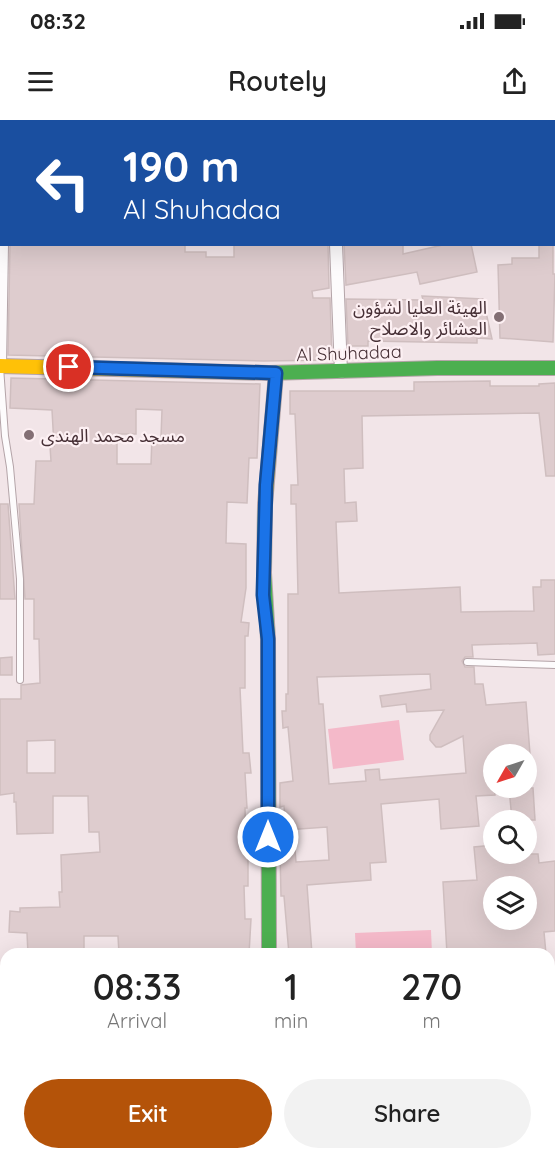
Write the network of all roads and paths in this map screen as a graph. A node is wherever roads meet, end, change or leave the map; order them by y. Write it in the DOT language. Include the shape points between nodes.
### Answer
graph roads {
  1 [pos="2,246"];
  2 [pos="336,246"];
  3 [pos="0,366"];
  4 [pos="555,368"];
  5 [pos="341,372"];
  6 [pos="276,373"];
  7 [pos="467,662"];
  8 [pos="555,665"];
  9 [pos="20,680"];
  10 [pos="269,948"];
  1 -- 3 [label="street"];
  2 -- 5 [label="street"];
  3 -- 6 [label="street, Al Shuhadaa"];
  3 -- 9 [label="lane" via="20,579"];
  4 -- 5 [label="street, Al Shuhadaa"];
  5 -- 6 [label="street, Al Shuhadaa"];
  6 -- 10 [label="street" via="266,485 263,595 268,639"];
  7 -- 8 [label="lane"];
}
